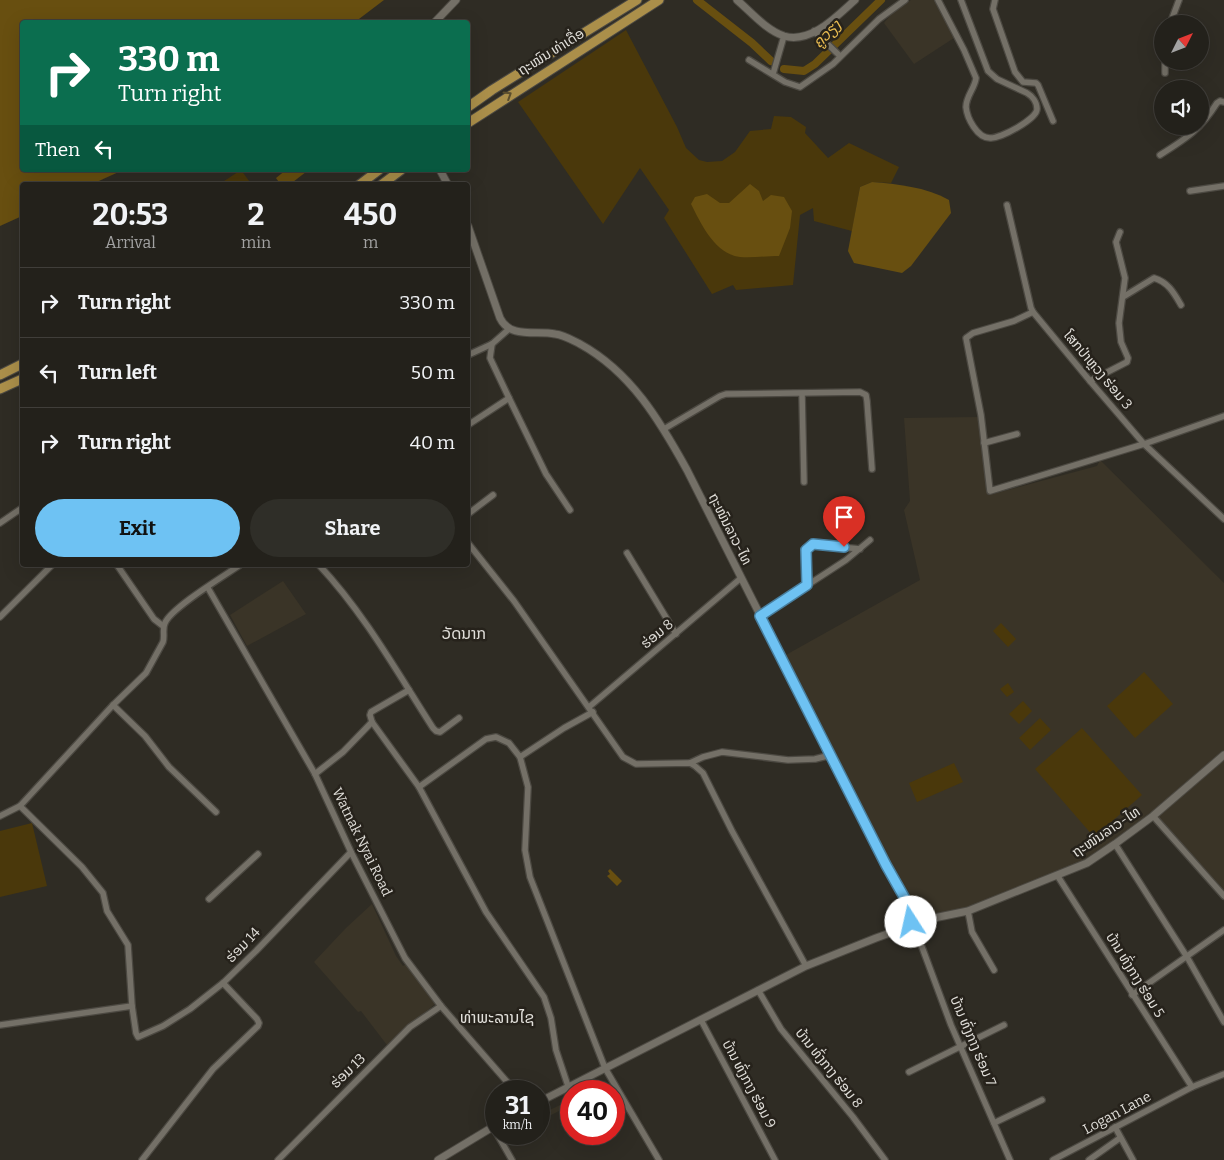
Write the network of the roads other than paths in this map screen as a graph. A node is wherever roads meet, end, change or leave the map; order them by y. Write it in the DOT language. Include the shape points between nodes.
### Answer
graph roads {
  1 [pos="456,0"];
  2 [pos="637,0"];
  3 [pos="659,0"];
  4 [pos="737,0"];
  5 [pos="855,0"];
  6 [pos="905,0"];
  7 [pos="938,0"];
  8 [pos="961,0"];
  9 [pos="994,0"];
  10 [pos="1179,0"];
  11 [pos="1173,15"];
  12 [pos="438,20"];
  13 [pos="817,34"];
  14 [pos="784,36"];
  15 [pos="838,54"];
  16 [pos="749,60"];
  17 [pos="1166,70"];
  18 [pos="1166,73"];
  19 [pos="773,74"];
  20 [pos="1224,102"];
  21 [pos="470,106"];
  22 [pos="1053,121"];
  23 [pos="470,122"];
  24 [pos="1160,155"];
  25 [pos="376,172"];
  26 [pos="398,172"];
  27 [pos="363,182"];
  28 [pos="385,182"];
  29 [pos="1224,186"];
  30 [pos="1190,191"];
  31 [pos="1007,205"];
  32 [pos="470,232"];
  33 [pos="1120,232"];
  34 [pos="1123,297"];
  35 [pos="1181,305"];
  36 [pos="1033,312"];
  37 [pos="509,329"];
  38 [pos="492,344"];
  39 [pos="470,354"];
  40 [pos="20,365"];
  41 [pos="0,375"];
  42 [pos="20,379"];
  43 [pos="1090,381"];
  44 [pos="0,389"];
  45 [pos="802,394"];
  46 [pos="509,398"];
  47 [pos="1224,416"];
  48 [pos="470,424"];
  49 [pos="664,429"];
  50 [pos="1017,434"];
  51 [pos="984,443"];
  52 [pos="1144,444"];
  53 [pos="872,469"];
  54 [pos="804,482"];
  55 [pos="494,495"];
  56 [pos="20,509"];
  57 [pos="570,510"];
  58 [pos="470,513"];
  59 [pos="1224,519"];
  60 [pos="0,524"];
  61 [pos="870,540"];
  62 [pos="470,546"];
  63 [pos="860,549"];
  64 [pos="626,553"];
  65 [pos="50,567"];
  66 [pos="118,567"];
  67 [pos="237,567"];
  68 [pos="321,567"];
  69 [pos="740,578"];
  70 [pos="807,585"];
  71 [pos="208,588"];
  72 [pos="760,616"];
  73 [pos="0,617"];
  74 [pos="163,626"];
  75 [pos="676,634"];
  76 [pos="409,690"];
  77 [pos="114,705"];
  78 [pos="589,706"];
  79 [pos="593,712"];
  80 [pos="459,718"];
  81 [pos="372,722"];
  82 [pos="831,754"];
  83 [pos="1224,755"];
  84 [pos="520,757"];
  85 [pos="690,764"];
  86 [pos="315,774"];
  87 [pos="418,787"];
  88 [pos="20,806"];
  89 [pos="216,812"];
  90 [pos="0,816"];
  91 [pos="1152,816"];
  92 [pos="1115,844"];
  93 [pos="351,852"];
  94 [pos="258,854"];
  95 [pos="1057,876"];
  96 [pos="1224,896"];
  97 [pos="209,899"];
  98 [pos="968,911"];
  99 [pos="916,913"];
  100 [pos="929,919"];
  101 [pos="912,925"];
  102 [pos="920,930"];
  103 [pos="1224,930"];
  104 [pos="1186,957"];
  105 [pos="806,966"];
  106 [pos="994,970"];
  107 [pos="223,984"];
  108 [pos="758,990"];
  109 [pos="1132,995"];
  110 [pos="132,1006"];
  111 [pos="441,1006"];
  112 [pos="701,1020"];
  113 [pos="1224,1022"];
  114 [pos="0,1025"];
  115 [pos="1004,1025"];
  116 [pos="960,1046"];
  117 [pos="605,1068"];
  118 [pos="909,1072"];
  119 [pos="1224,1074"];
  120 [pos="505,1080"];
  121 [pos="566,1080"];
  122 [pos="580,1080"];
  123 [pos="1192,1088"];
  124 [pos="1042,1100"];
  125 [pos="994,1123"];
  126 [pos="1115,1127"];
  127 [pos="485,1135"];
  128 [pos="1120,1138"];
  129 [pos="504,1145"];
  130 [pos="142,1160"];
  131 [pos="278,1160"];
  132 [pos="438,1160"];
  133 [pos="512,1160"];
  134 [pos="659,1160"];
  135 [pos="776,1160"];
  136 [pos="885,1160"];
  137 [pos="1010,1160"];
  138 [pos="1053,1160"];
  139 [pos="1089,1160"];
  140 [pos="1133,1160"];
  1 -- 12 [label="street"];
  2 -- 21 [label="main road, ຖະໝົນ ທ່າເດື່ອ"];
  23 -- 3 [label="main road, ຖະໝົນ ທ່າເດື່ອ, one-way"];
  4 -- 14 [label="street" via="766,26"];
  5 -- 13 [label="street"];
  6 -- 15 [label="street"];
  7 -- 8 [label="street" via="976,78 967,99 967,113 976,129 992,138 1021,125 1033,116 1037,107 1028,92 997,79 988,71"];
  9 -- 22 [label="street" via="993,9 1016,72 1023,82 1038,85"];
  10 -- 11 [label="street"];
  13 -- 14 [label="street"];
  13 -- 15 [label="street"];
  14 -- 19 [label="street"];
  15 -- 19 [label="street" via="833,64 800,87"];
  16 -- 19 [label="street"];
  17 -- 18 [label="street"];
  20 -- 24 [label="street" via="1217,103 1199,128"];
  25 -- 27 [label="main road"];
  26 -- 28 [label="main road"];
  29 -- 30 [label="street"];
  31 -- 36 [label="street, ໂສກປ່າຫຼວງ ຮ່ອມ 3"];
  32 -- 37 [label="street" via="500,318"];
  33 -- 34 [label="street" via="1116,242 1125,278"];
  34 -- 35 [label="street" via="1154,278 1166,284"];
  34 -- 43 [label="street" via="1119,323 1127,362"];
  36 -- 43 [label="street, ໂສກປ່າຫຼວງ ຮ່ອມ 3"];
  36 -- 51 [label="street" via="966,338"];
  37 -- 38 [label="street"];
  37 -- 49 [label="street, ຖະໜົນລາວ-ໄທ" via="556,334 589,349 623,375"];
  38 -- 39 [label="street"];
  38 -- 46 [label="street" via="490,358"];
  40 -- 41 [label="main road"];
  42 -- 44 [label="main road"];
  43 -- 52 [label="street, ໂສກປ່າຫຼວງ ຮ່ອມ 3"];
  45 -- 49 [label="street" via="726,394"];
  45 -- 53 [label="street" via="860,392 866,395"];
  45 -- 54 [label="street"];
  46 -- 48 [label="street"];
  46 -- 57 [label="street" via="546,474"];
  47 -- 52 [label="street"];
  49 -- 69 [label="street, ຖະໜົນລາວ-ໄທ"];
  50 -- 51 [label="street"];
  51 -- 52 [label="street" via="990,491"];
  52 -- 59 [label="street, ໂສກປ່າຫຼວງ ຮ່ອມ 3"];
  55 -- 58 [label="street"];
  56 -- 60 [label="street"];
  61 -- 63 [label="street"];
  62 -- 78 [label="street"];
  63 -- 70 [label="street"];
  63 -- 70 [label="street" via="810,546 806,550"];
  64 -- 75 [label="street"];
  65 -- 73 [label="street"];
  66 -- 74 [label="street"];
  67 -- 71 [label="street"];
  68 -- 76 [label="street" via="355,609"];
  69 -- 72 [label="street, ຖະໜົນລາວ-ໄທ"];
  69 -- 75 [label="street, ຮ່ອມ 8"];
  70 -- 72 [label="street"];
  71 -- 74 [label="street" via="184,600"];
  71 -- 86 [label="street, Watnak Nyai Road"];
  72 -- 82 [label="street, ຖະໜົນລາວ-ໄທ"];
  74 -- 77 [label="street" via="163,642 146,673"];
  75 -- 78 [label="street, ຮ່ອມ 8"];
  76 -- 80 [label="street" via="436,731 440,732"];
  76 -- 81 [label="street" via="371,712"];
  77 -- 88 [label="street"];
  77 -- 89 [label="street" via="145,736 169,767"];
  78 -- 79 [label="street"];
  79 -- 84 [label="street"];
  79 -- 85 [label="street" via="623,757 631,762"];
  81 -- 86 [label="street" via="343,752"];
  81 -- 87 [label="street"];
  82 -- 85 [label="street" via="800,760 722,752"];
  82 -- 99 [label="street, ຖະໜົນລາວ-ໄທ" via="886,865"];
  83 -- 91 [label="street, ຖະໜົນລາວ-ໄທ"];
  84 -- 87 [label="street" via="509,743 496,737 486,739"];
  84 -- 117 [label="street" via="528,787 525,850 530,877"];
  85 -- 105 [label="street" via="703,773"];
  86 -- 93 [label="street, Watnak Nyai Road"];
  87 -- 121 [label="street" via="486,912 544,996"];
  88 -- 90 [label="street"];
  88 -- 110 [label="street" via="82,867 103,893 107,911 128,945"];
  91 -- 92 [label="street, ຖະໜົນລາວ-ໄທ"];
  91 -- 96 [label="street"];
  92 -- 95 [label="street, ຖະໜົນລາວ-ໄທ" via="1087,863"];
  92 -- 104 [label="street"];
  93 -- 107 [label="street, ຮ່ອມ 14"];
  93 -- 111 [label="street, Watnak Nyai Road" via="405,958"];
  94 -- 97 [label="street"];
  95 -- 98 [label="street, ຖະໜົນລາວ-ໄທ"];
  95 -- 109 [label="street, ບ້ານ ທົ່ງກາງ ຮ່ອມ 5"];
  98 -- 100 [label="street, ຖະໜົນລາວ-ໄທ"];
  98 -- 106 [label="street" via="972,932"];
  99 -- 100 [label="street" via="924,913"];
  99 -- 101 [label="street" via="911,920"];
  100 -- 102 [label="street" via="927,926"];
  101 -- 102 [label="street"];
  101 -- 105 [label="street"];
  102 -- 116 [label="street, ບ້ານ ທົ່ງກາງ ຮ່ອມ 7" via="919,939"];
  103 -- 104 [label="street"];
  104 -- 109 [label="street"];
  104 -- 113 [label="street"];
  105 -- 108 [label="street"];
  107 -- 110 [label="street, ຮ່ອມ 14" via="163,1026 138,1037"];
  107 -- 130 [label="street" via="257,1019 258,1026 213,1069"];
  108 -- 112 [label="street"];
  108 -- 136 [label="street, ບ້ານ ທົ່ງກາງ ຮ່ອມ 8" via="781,1029"];
  109 -- 123 [label="street, ບ້ານ ທົ່ງກາງ ຮ່ອມ 5"];
  110 -- 114 [label="street"];
  111 -- 120 [label="street, Watnak Nyai Road"];
  111 -- 131 [label="street, ຮ່ອມ 13" via="410,1027"];
  112 -- 117 [label="street"];
  112 -- 135 [label="street, ບ້ານ ທົ່ງກາງ ຮ່ອມ 9"];
  115 -- 116 [label="street"];
  116 -- 118 [label="street"];
  116 -- 125 [label="street, ບ້ານ ທົ່ງກາງ ຮ່ອມ 7"];
  117 -- 122 [label="street"];
  117 -- 134 [label="street"];
  119 -- 123 [label="street, Logan Lane"];
  123 -- 126 [label="street, Logan Lane"];
  124 -- 125 [label="street"];
  125 -- 137 [label="street, ບ້ານ ທົ່ງກາງ ຮ່ອມ 7"];
  126 -- 128 [label="street"];
  126 -- 138 [label="street, Logan Lane"];
  127 -- 132 [label="street"];
  128 -- 139 [label="street"];
  128 -- 140 [label="street"];
  129 -- 133 [label="street"];
}
